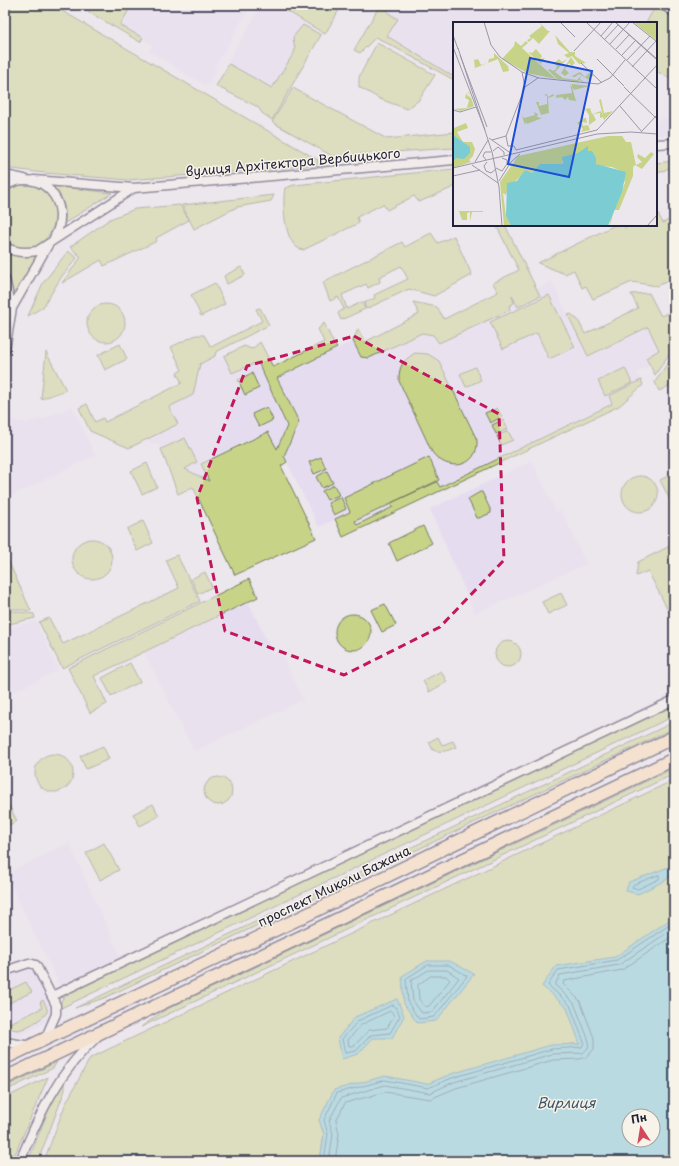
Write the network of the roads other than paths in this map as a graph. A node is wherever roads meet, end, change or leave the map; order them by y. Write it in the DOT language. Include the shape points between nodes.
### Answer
graph roads {
  1 [pos="663,5"];
  2 [pos="674,12"];
  3 [pos="674,143"];
  4 [pos="657,144"];
  5 [pos="453,160"];
  6 [pos="5,175"];
  7 [pos="30,180"];
  8 [pos="5,186"];
  9 [pos="134,188"];
  10 [pos="51,241"];
  11 [pos="5,247"];
  12 [pos="5,279"];
  13 [pos="12,308"];
  14 [pos="5,350"];
  15 [pos="674,700"];
  16 [pos="674,737"];
  17 [pos="674,759"];
  18 [pos="5,971"];
  19 [pos="52,996"];
  20 [pos="104,1031"];
  21 [pos="45,1039"];
  22 [pos="5,1042"];
  23 [pos="32,1046"];
  24 [pos="5,1058"];
  25 [pos="5,1078"];
  26 [pos="20,1161"];
  1 -- 2 [label="street"];
  3 -- 4 [label="street"];
  5 -- 9 [label="street, вулиця Архітектора Вербицького"];
  6 -- 7 [label="street, вулиця Архітектора Вербицького"];
  7 -- 8 [label="street"];
  7 -- 9 [label="street, вулиця Архітектора Вербицького"];
  7 -- 10 [label="street" via="47,188 58,203 61,221"];
  9 -- 10 [label="street, вулиця Архітектора Вербицького"];
  10 -- 11 [label="street, вулиця Архітектора Вербицького" via="37,251 27,253"];
  10 -- 13 [label="street"];
  12 -- 13 [label="street"];
  13 -- 14 [label="street"];
  15 -- 19 [label="street, проспект Миколи Бажана"];
  16 -- 21 [label="highway, проспект Миколи Бажана"];
  17 -- 20 [label="highway"];
  18 -- 19 [label="street" via="28,963 36,965"];
  19 -- 21 [label="street" via="56,1014"];
  20 -- 25 [label="highway"];
  20 -- 26 [label="street" via="82,1051 60,1079"];
  21 -- 23 [label="highway, проспект Миколи Бажана"];
  22 -- 23 [label="street"];
  23 -- 24 [label="highway, проспект Миколи Бажана"];
}
